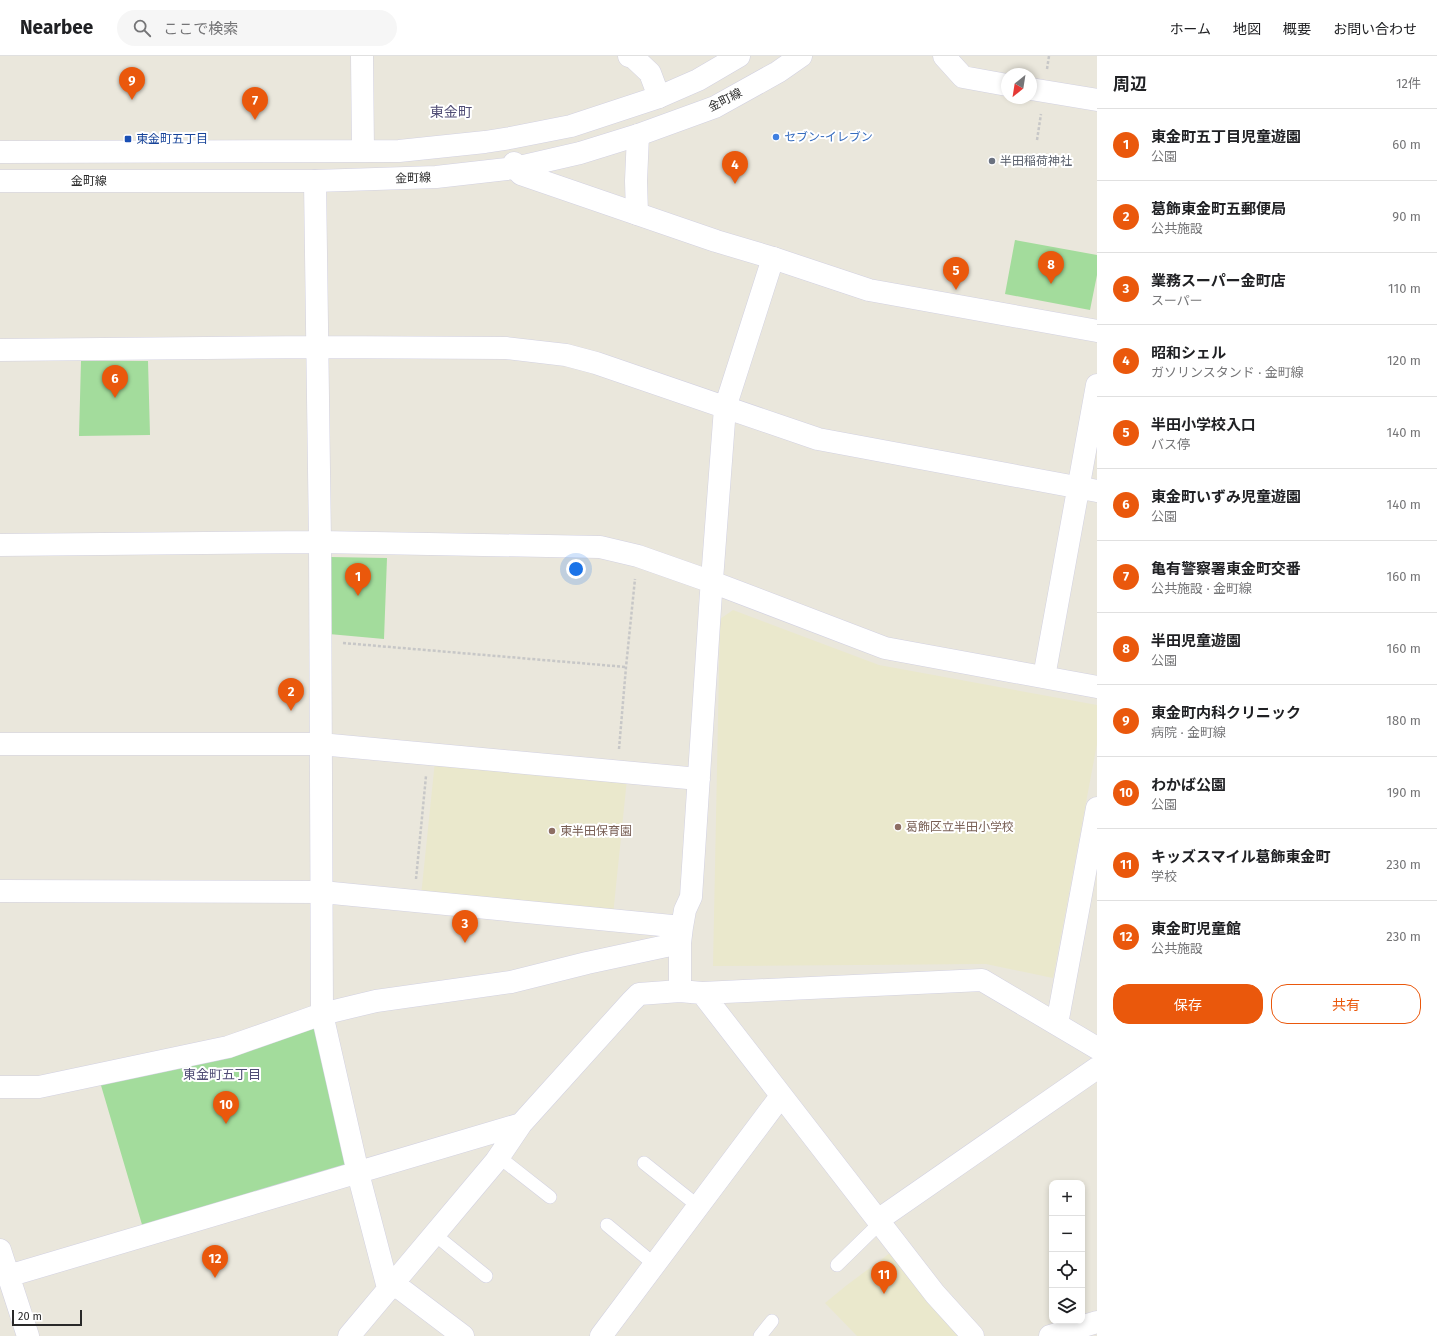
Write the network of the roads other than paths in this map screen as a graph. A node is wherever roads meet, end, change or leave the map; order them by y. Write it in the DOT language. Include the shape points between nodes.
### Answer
graph roads {
  1 [pos="362,56"];
  2 [pos="629,56"];
  3 [pos="739,56"];
  4 [pos="801,56"];
  5 [pos="944,56"];
  6 [pos="1001,83"];
  7 [pos="1037,90"];
  8 [pos="659,97"];
  9 [pos="1097,100"];
  10 [pos="638,135"];
  11 [pos="510,138"];
  12 [pos="363,150"];
  13 [pos="0,152"];
  14 [pos="515,168"];
  15 [pos="0,181"];
  16 [pos="315,181"];
  17 [pos="637,214"];
  18 [pos="773,258"];
  19 [pos="1097,331"];
  20 [pos="318,347"];
  21 [pos="0,350"];
  22 [pos="1097,385"];
  23 [pos="725,408"];
  24 [pos="1088,489"];
  25 [pos="320,542"];
  26 [pos="0,545"];
  27 [pos="712,582"];
  28 [pos="1044,677"];
  29 [pos="1097,687"];
  30 [pos="0,744"];
  31 [pos="320,744"];
  32 [pos="699,779"];
  33 [pos="1097,808"];
  34 [pos="0,891"];
  35 [pos="322,892"];
  36 [pos="1089,906"];
  37 [pos="681,935"];
  38 [pos="680,991"];
  39 [pos="702,993"];
  40 [pos="322,1014"];
  41 [pos="1057,1024"];
  42 [pos="1097,1048"];
  43 [pos="1097,1068"];
  44 [pos="0,1087"];
  45 [pos="780,1096"];
  46 [pos="521,1124"];
  47 [pos="499,1157"];
  48 [pos="644,1163"];
  49 [pos="358,1173"];
  50 [pos="550,1197"];
  51 [pos="698,1206"];
  52 [pos="879,1221"];
  53 [pos="607,1225"];
  54 [pos="434,1234"];
  55 [pos="0,1250"];
  56 [pos="654,1264"];
  57 [pos="837,1265"];
  58 [pos="8,1276"];
  59 [pos="486,1276"];
  60 [pos="391,1286"];
  61 [pos="772,1321"];
  62 [pos="1097,1322"];
  63 [pos="24,1334"];
  64 [pos="349,1336"];
  65 [pos="463,1336"];
  66 [pos="601,1336"];
  67 [pos="760,1336"];
  68 [pos="973,1336"];
  69 [pos="1050,1336"];
  1 -- 12 [label="street"];
  2 -- 8 [label="street" via="650,73"];
  3 -- 8 [label="street" via="698,80"];
  4 -- 10 [label="street, 金町線" via="778,72 715,107"];
  5 -- 6 [label="street" via="963,77"];
  7 -- 9 [label="street"];
  8 -- 11 [label="street" via="571,126"];
  10 -- 14 [label="street, 金町線" via="580,153"];
  10 -- 17 [label="street"];
  11 -- 12 [label="street" via="399,151"];
  11 -- 14 [label="street"];
  12 -- 13 [label="street"];
  14 -- 16 [label="street, 金町線" via="436,177"];
  14 -- 17 [label="street" via="521,174"];
  15 -- 16 [label="street, 金町線"];
  16 -- 20 [label="street"];
  17 -- 18 [label="street"];
  18 -- 19 [label="street" via="869,290"];
  18 -- 23 [label="street"];
  20 -- 21 [label="street"];
  20 -- 23 [label="street" via="506,348 566,355"];
  20 -- 25 [label="street"];
  22 -- 24 [label="street"];
  23 -- 24 [label="street" via="818,439"];
  23 -- 27 [label="street"];
  24 -- 28 [label="street"];
  25 -- 26 [label="street"];
  25 -- 27 [label="street" via="600,547 638,556"];
  25 -- 31 [label="street"];
  27 -- 28 [label="street" via="885,648"];
  27 -- 32 [label="street"];
  28 -- 29 [label="street"];
  30 -- 31 [label="street"];
  31 -- 32 [label="street"];
  31 -- 35 [label="street"];
  32 -- 37 [label="street" via="691,897 685,910"];
  33 -- 36 [label="street"];
  34 -- 35 [label="street"];
  35 -- 37 [label="street" via="414,901"];
  35 -- 40 [label="street"];
  36 -- 41 [label="street"];
  37 -- 38 [label="street"];
  37 -- 40 [label="street" via="511,982 376,1001"];
  38 -- 39 [label="street"];
  38 -- 46 [label="street" via="639,994"];
  39 -- 41 [label="street" via="982,980"];
  39 -- 45 [label="street"];
  40 -- 44 [label="street" via="228,1048 39,1087"];
  40 -- 49 [label="street"];
  41 -- 42 [label="street"];
  43 -- 52 [label="street"];
  45 -- 51 [label="street"];
  45 -- 52 [label="street"];
  46 -- 47 [label="street"];
  46 -- 49 [label="street"];
  47 -- 50 [label="lane"];
  47 -- 54 [label="street"];
  48 -- 51 [label="lane"];
  49 -- 58 [label="street"];
  49 -- 60 [label="street"];
  51 -- 56 [label="street"];
  52 -- 57 [label="lane"];
  52 -- 68 [label="street" via="935,1294"];
  53 -- 56 [label="lane"];
  54 -- 59 [label="lane"];
  54 -- 60 [label="street"];
  55 -- 58 [label="street"];
  56 -- 66 [label="street"];
  58 -- 63 [label="street"];
  60 -- 64 [label="street"];
  60 -- 65 [label="street"];
  61 -- 67 [label="lane"];
  62 -- 69 [label="street"];
}
